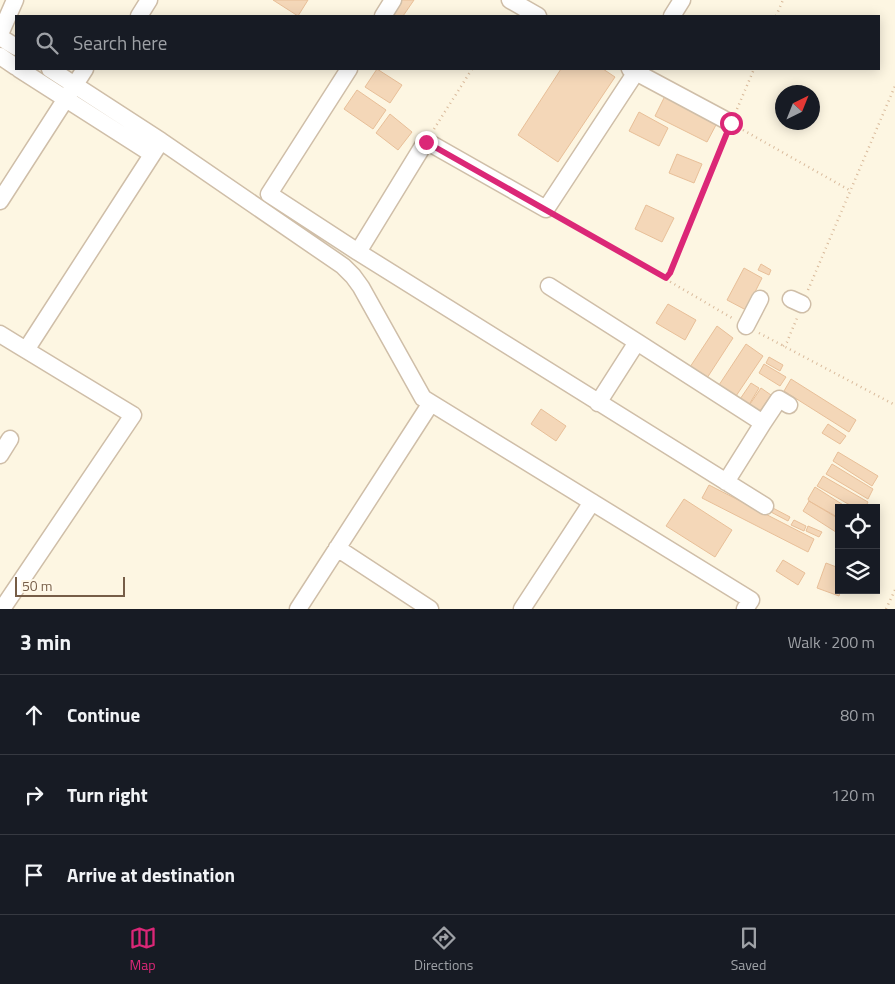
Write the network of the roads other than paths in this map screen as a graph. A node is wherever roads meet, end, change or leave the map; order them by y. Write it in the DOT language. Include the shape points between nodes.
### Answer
graph roads {
  1 [pos="15,0"];
  2 [pos="149,0"];
  3 [pos="393,0"];
  4 [pos="510,0"];
  5 [pos="682,0"];
  6 [pos="140,15"];
  7 [pos="384,15"];
  8 [pos="536,15"];
  9 [pos="673,15"];
  10 [pos="0,35"];
  11 [pos="15,46"];
  12 [pos="0,56"];
  13 [pos="15,66"];
  14 [pos="21,70"];
  15 [pos="52,70"];
  16 [pos="84,70"];
  17 [pos="348,70"];
  18 [pos="634,70"];
  19 [pos="74,84"];
  20 [pos="65,99"];
  21 [pos="731,123"];
  22 [pos="157,148"];
  23 [pos="0,201"];
  24 [pos="358,252"];
  25 [pos="550,286"];
  26 [pos="760,299"];
  27 [pos="746,326"];
  28 [pos="0,334"];
  29 [pos="637,342"];
  30 [pos="26,350"];
  31 [pos="431,403"];
  32 [pos="598,403"];
  33 [pos="789,405"];
  34 [pos="763,423"];
  35 [pos="10,438"];
  36 [pos="0,454"];
  37 [pos="726,482"];
  38 [pos="592,502"];
  39 [pos="765,506"];
  40 [pos="337,548"];
  41 [pos="2,609"];
  42 [pos="298,609"];
  43 [pos="430,609"];
  44 [pos="522,609"];
  45 [pos="745,609"];
  1 -- 10 [label="street"];
  2 -- 6 [label="street"];
  3 -- 7 [label="street"];
  4 -- 8 [label="street"];
  5 -- 9 [label="street"];
  10 -- 11 [label="street"];
  12 -- 13 [label="street"];
  14 -- 20 [label="street"];
  15 -- 19 [label="street"];
  16 -- 19 [label="street"];
  17 -- 24 [label="street" via="269,194"];
  18 -- 21 [label="street"];
  18 -- 24 [label="street" via="546,209 426,142"];
  19 -- 20 [label="street"];
  19 -- 22 [label="street"];
  20 -- 22 [label="street"];
  20 -- 23 [label="street"];
  22 -- 30 [label="street"];
  22 -- 31 [label="street" via="343,266 361,287 423,398"];
  24 -- 32 [label="street"];
  25 -- 29 [label="street"];
  26 -- 27 [label="street"];
  28 -- 30 [label="street"];
  29 -- 32 [label="street"];
  29 -- 34 [label="street"];
  30 -- 41 [label="street" via="133,415"];
  31 -- 38 [label="street"];
  31 -- 40 [label="street"];
  32 -- 37 [label="street"];
  33 -- 34 [label="street" via="779,399"];
  34 -- 37 [label="street"];
  35 -- 36 [label="street"];
  37 -- 39 [label="street"];
  38 -- 44 [label="street"];
  38 -- 45 [label="street" via="750,600"];
  40 -- 42 [label="street"];
  40 -- 43 [label="street"];
}
